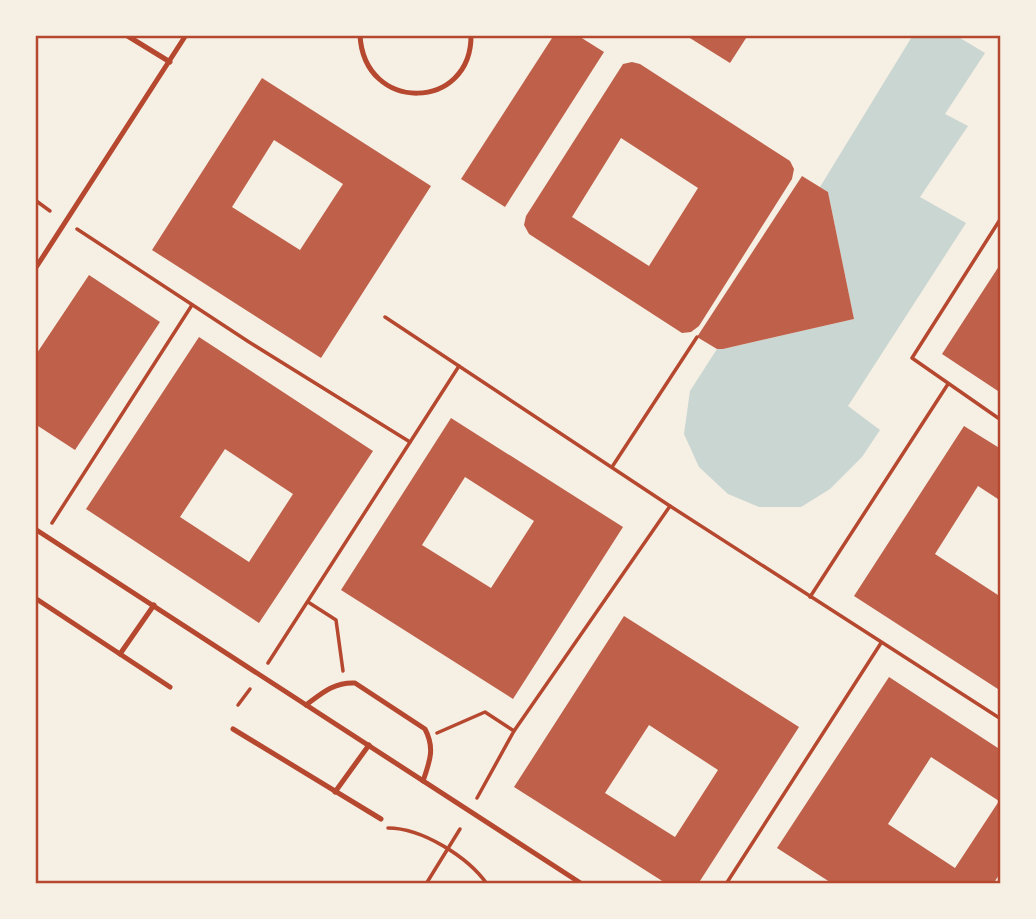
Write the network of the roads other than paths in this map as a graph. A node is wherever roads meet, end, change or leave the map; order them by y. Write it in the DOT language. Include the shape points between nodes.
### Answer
graph roads {
  1 [pos="126,35"];
  2 [pos="186,35"];
  3 [pos="360,35"];
  4 [pos="471,35"];
  5 [pos="170,62"];
  6 [pos="35,269"];
  7 [pos="35,529"];
  8 [pos="35,598"];
  9 [pos="153,605"];
  10 [pos="120,654"];
  11 [pos="170,687"];
  12 [pos="306,705"];
  13 [pos="233,729"];
  14 [pos="369,745"];
  15 [pos="423,781"];
  16 [pos="335,792"];
  17 [pos="381,819"];
  18 [pos="581,884"];
  1 -- 5 [label="lane"];
  2 -- 5 [label="lane"];
  3 -- 4 [label="lane" via="370,72 401,92 420,94 454,79 465,64"];
  5 -- 6 [label="lane"];
  7 -- 9 [label="lane"];
  8 -- 10 [label="lane"];
  9 -- 10 [label="lane"];
  9 -- 12 [label="lane"];
  10 -- 11 [label="lane"];
  12 -- 14 [label="lane"];
  12 -- 15 [label="lane" via="328,689 355,683 425,729 431,757"];
  13 -- 16 [label="lane"];
  14 -- 15 [label="lane"];
  14 -- 16 [label="lane"];
  15 -- 18 [label="lane"];
  16 -- 17 [label="lane"];
}
